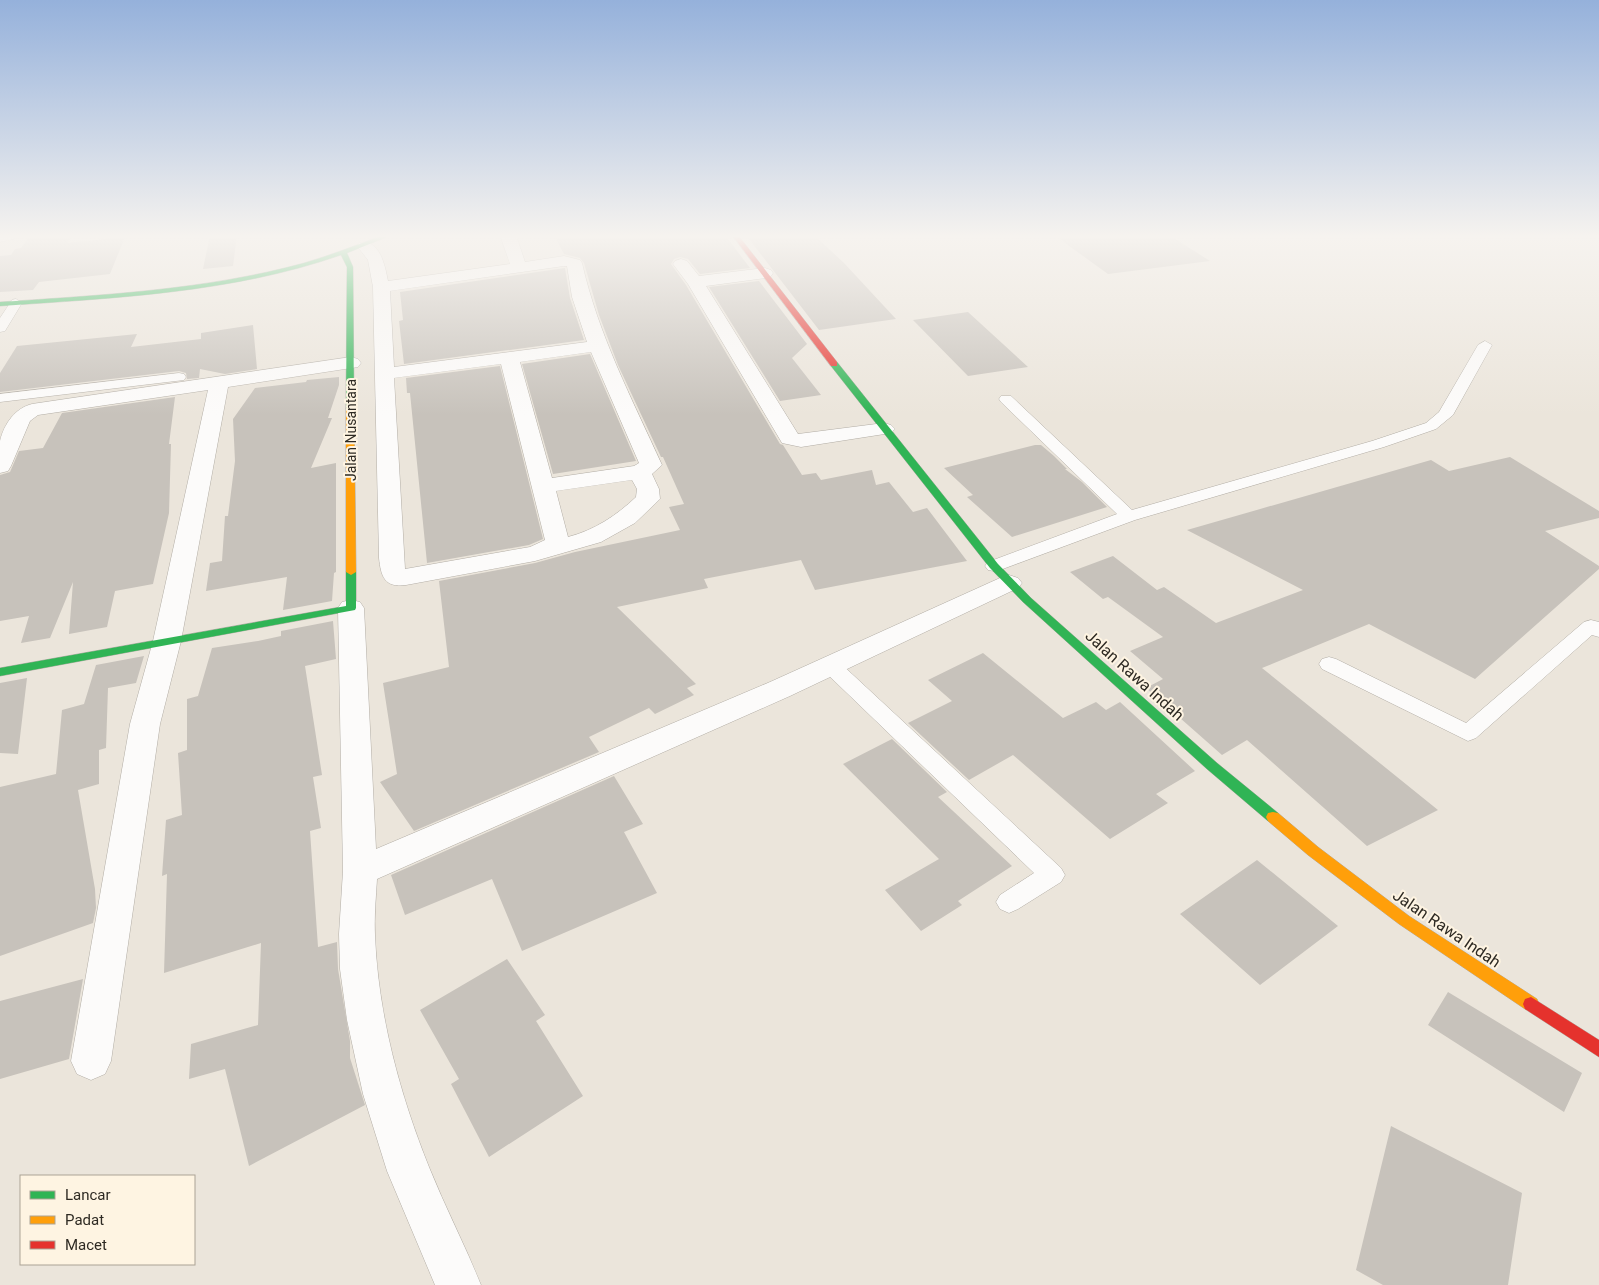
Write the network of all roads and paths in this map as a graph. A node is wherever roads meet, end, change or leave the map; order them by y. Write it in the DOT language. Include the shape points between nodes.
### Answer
graph roads {
  1 [pos="105,295"];
  2 [pos="350,295"];
  3 [pos="381,295"];
  4 [pos="581,295"];
  5 [pos="703,295"];
  6 [pos="782,295"];
  7 [pos="16,303"];
  8 [pos="0,304"];
  9 [pos="0,328"];
  10 [pos="1485,344"];
  11 [pos="598,346"];
  12 [pos="510,358"];
  13 [pos="351,363"];
  14 [pos="384,374"];
  15 [pos="179,377"];
  16 [pos="218,384"];
  17 [pos="0,398"];
  18 [pos="1006,399"];
  19 [pos="884,429"];
  20 [pos="0,466"];
  21 [pos="640,472"];
  22 [pos="542,486"];
  23 [pos="1129,516"];
  24 [pos="551,547"];
  25 [pos="1002,574"];
  26 [pos="351,608"];
  27 [pos="1599,631"];
  28 [pos="167,641"];
  29 [pos="1329,664"];
  30 [pos="831,666"];
  31 [pos="0,672"];
  32 [pos="360,871"];
  33 [pos="1009,902"];
  34 [pos="1599,1049"];
  35 [pos="91,1061"];
  36 [pos="458,1285"];
  1 -- 7 [label="main road"];
  2 -- 13 [label="main road, Jalan Nusantara"];
  3 -- 14 [label="street"];
  4 -- 11 [label="street"];
  5 -- 19 [label="street" via="790,438 801,441"];
  6 -- 19 [label="main road, Jalan Rawa Indah"];
  7 -- 8 [label="main road"];
  7 -- 9 [label="lane"];
  10 -- 23 [label="lane" via="1445,415 1431,426"];
  11 -- 12 [label="street"];
  11 -- 21 [label="street" via="650,461 651,465"];
  12 -- 14 [label="street"];
  12 -- 22 [label="street"];
  13 -- 16 [label="street"];
  13 -- 26 [label="main road, Jalan Nusantara"];
  14 -- 24 [label="street" via="392,574 406,577 535,554"];
  15 -- 17 [label="lane"];
  16 -- 20 [label="street" via="32,410 22,418"];
  16 -- 28 [label="street"];
  18 -- 23 [label="lane"];
  19 -- 25 [label="main road, Jalan Rawa Indah"];
  21 -- 22 [label="street"];
  21 -- 24 [label="street" via="648,490 648,499 632,515 584,541"];
  22 -- 24 [label="street" via="557,540"];
  23 -- 25 [label="lane"];
  25 -- 30 [label="street"];
  25 -- 34 [label="main road, Jalan Rawa Indah" via="1027,600 1286,829 1404,920"];
  26 -- 28 [label="main road"];
  26 -- 32 [label="street, Jalan Nusantara"];
  27 -- 29 [label="lane" via="1591,626 1468,733"];
  28 -- 31 [label="main road"];
  28 -- 35 [label="street" via="145,724"];
  30 -- 32 [label="street"];
  30 -- 33 [label="lane" via="1052,875"];
  32 -- 36 [label="street, Jalan Nusantara" via="358,960 368,1029 384,1094 410,1171"];
}
